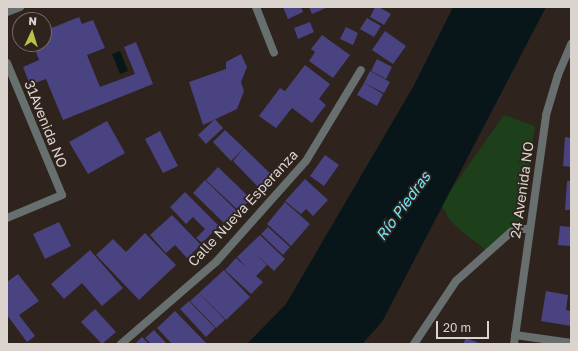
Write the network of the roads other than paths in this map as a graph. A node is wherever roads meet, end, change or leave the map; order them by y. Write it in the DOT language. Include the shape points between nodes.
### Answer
graph roads {
  1 [pos="20,7"];
  2 [pos="256,7"];
  3 [pos="7,12"];
  4 [pos="571,44"];
  5 [pos="274,53"];
  6 [pos="568,54"];
  7 [pos="7,63"];
  8 [pos="361,70"];
  9 [pos="7,218"];
  10 [pos="530,229"];
  11 [pos="515,335"];
  12 [pos="121,344"];
  13 [pos="414,344"];
  14 [pos="514,344"];
  15 [pos="571,344"];
  1 -- 3 [label="street"];
  2 -- 5 [label="street"];
  4 -- 6 [label="street, 24 Avenida NO"];
  6 -- 10 [label="street, 24 Avenida NO" via="558,74 546,115"];
  7 -- 9 [label="street, 31Avenida NO" via="62,195"];
  8 -- 12 [label="street, Calle Nueva Esperanza" via="306,161 216,262"];
  10 -- 11 [label="street, 24 Avenida NO"];
  10 -- 13 [label="street" via="511,232 456,281"];
  11 -- 14 [label="street, 24 Avenida NO"];
  11 -- 15 [label="street"];
}
